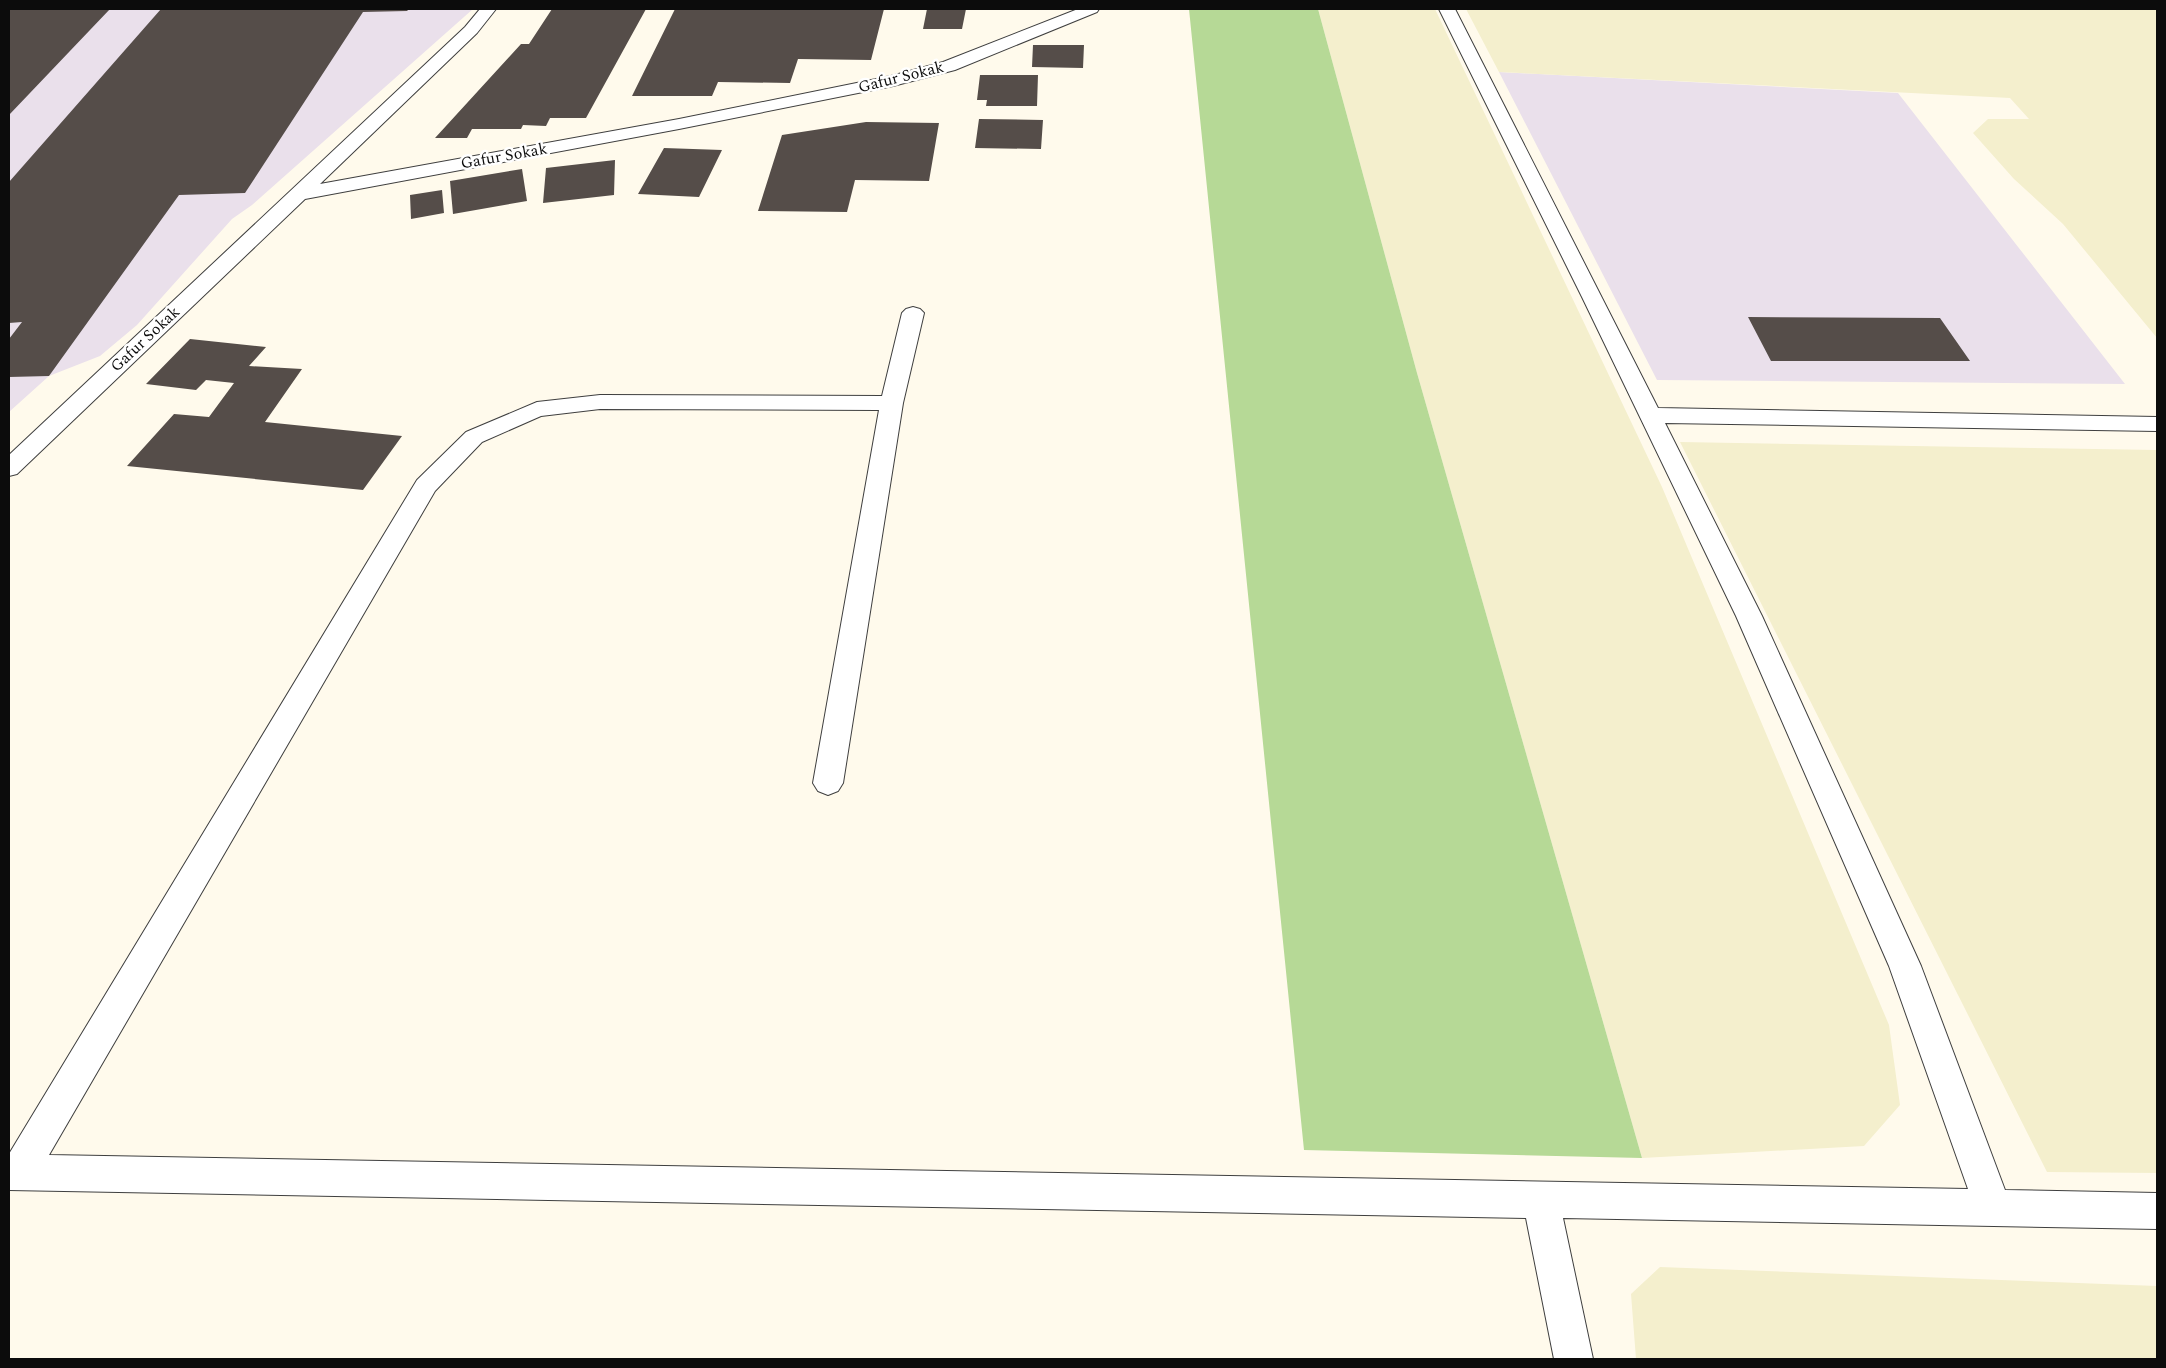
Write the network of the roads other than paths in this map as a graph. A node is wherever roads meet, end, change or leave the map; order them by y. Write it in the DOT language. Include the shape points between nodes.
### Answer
graph roads {
  1 [pos="488,9"];
  2 [pos="1091,9"];
  3 [pos="1446,9"];
  4 [pos="299,194"];
  5 [pos="913,314"];
  6 [pos="892,403"];
  7 [pos="1650,415"];
  8 [pos="2157,424"];
  9 [pos="9,468"];
  10 [pos="828,783"];
  11 [pos="14,1172"];
  12 [pos="1541,1200"];
  13 [pos="1993,1208"];
  14 [pos="2157,1211"];
  15 [pos="1573,1359"];
  1 -- 4 [label="street" via="434,66"];
  2 -- 4 [label="street, Gafur Sokak" via="949,66 893,81"];
  3 -- 7 [label="street"];
  4 -- 9 [label="street, Gafur Sokak"];
  5 -- 6 [label="street"];
  6 -- 10 [label="street"];
  6 -- 11 [label="street" via="600,402 537,409 474,437 426,486"];
  7 -- 8 [label="street"];
  7 -- 13 [label="street" via="1749,616 1905,966"];
  11 -- 12 [label="street"];
  12 -- 13 [label="street"];
  12 -- 15 [label="street"];
  13 -- 14 [label="street"];
}
